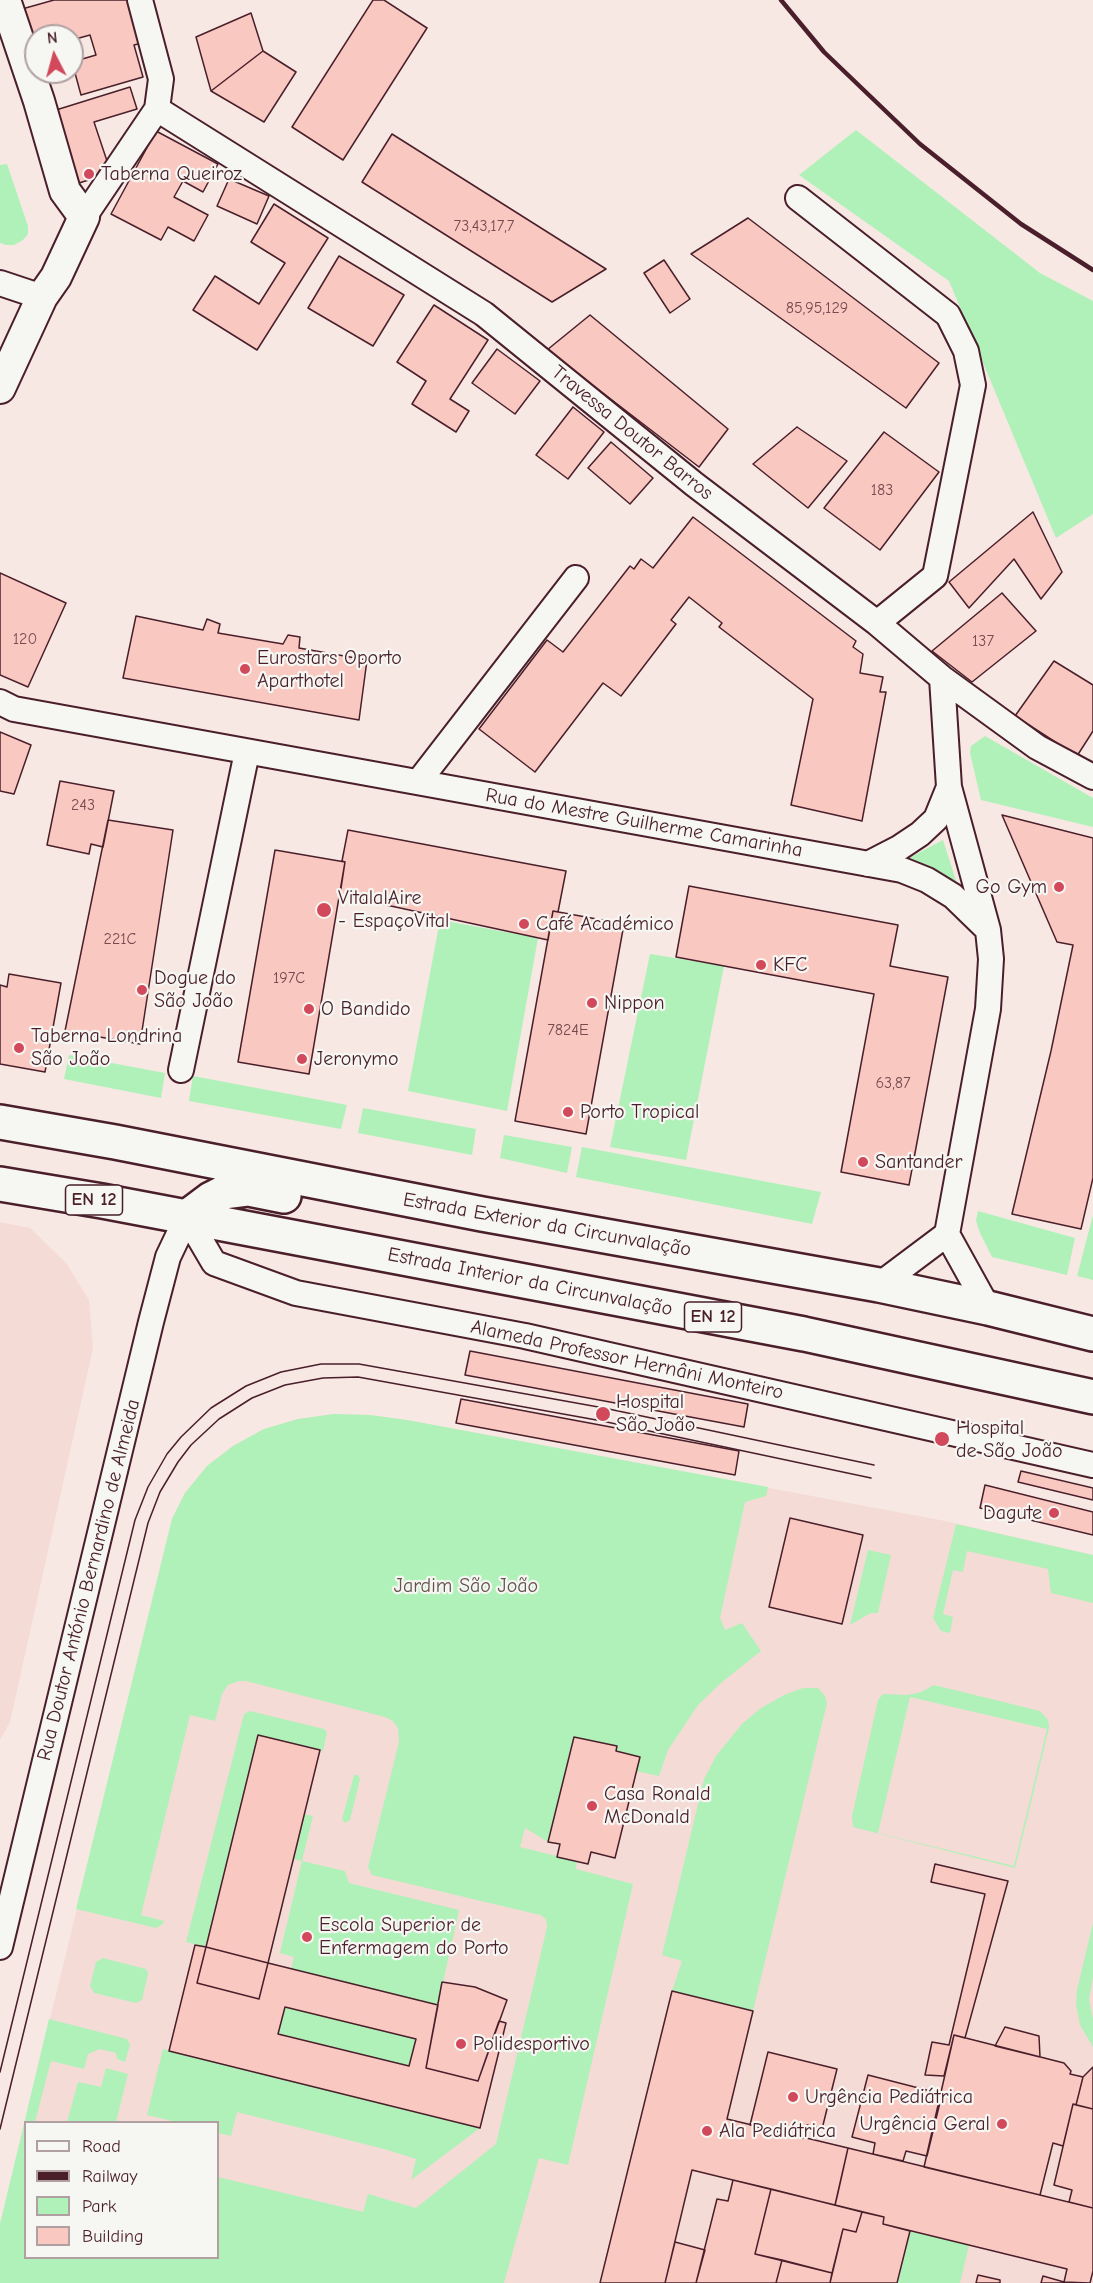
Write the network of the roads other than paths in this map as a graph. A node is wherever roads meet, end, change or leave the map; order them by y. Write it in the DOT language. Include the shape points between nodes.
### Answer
graph roads {
  1 [pos="5,0"];
  2 [pos="140,0"];
  3 [pos="157,109"];
  4 [pos="798,198"];
  5 [pos="84,217"];
  6 [pos="0,283"];
  7 [pos="42,297"];
  8 [pos="0,388"];
  9 [pos="576,578"];
  10 [pos="878,623"];
  11 [pos="942,678"];
  12 [pos="0,702"];
  13 [pos="247,752"];
  14 [pos="1093,777"];
  15 [pos="420,782"];
  16 [pos="949,787"];
  17 [pos="868,864"];
  18 [pos="988,930"];
  19 [pos="181,1070"];
  20 [pos="0,1122"];
  21 [pos="0,1184"];
  22 [pos="454,1208"];
  23 [pos="188,1217"];
  24 [pos="948,1234"];
  25 [pos="879,1285"];
  26 [pos="988,1308"];
  27 [pos="1093,1334"];
  28 [pos="1093,1397"];
  29 [pos="1093,1465"];
  30 [pos="0,1947"];
  1 -- 5 [label="street" via="65,191"];
  2 -- 3 [label="street" via="162,79"];
  3 -- 5 [label="street"];
  3 -- 10 [label="street, Travessa Doutor Barros" via="484,314 694,484"];
  4 -- 10 [label="street" via="948,315 966,351 973,385 934,576"];
  5 -- 7 [label="street" via="56,277"];
  6 -- 7 [label="street"];
  7 -- 8 [label="street"];
  9 -- 15 [label="street"];
  10 -- 11 [label="street, Travessa Doutor Barros"];
  11 -- 14 [label="street, Travessa Doutor Barros" via="1037,747"];
  11 -- 16 [label="street"];
  12 -- 13 [label="street, Rua do Mestre Guilherme Camarinha" via="14,709"];
  13 -- 15 [label="street, Rua do Mestre Guilherme Camarinha"];
  13 -- 19 [label="street"];
  15 -- 17 [label="street, Rua do Mestre Guilherme Camarinha"];
  16 -- 17 [label="street" via="936,819 899,848"];
  16 -- 18 [label="street"];
  17 -- 18 [label="street, Rua do Mestre Guilherme Camarinha" via="902,870 927,880 952,896"];
  18 -- 24 [label="street" via="988,1009"];
  20 -- 22 [label="main road, Estrada Exterior da Circunvalação"];
  21 -- 23 [label="main road, Estrada Interior da Circunvalação / EN 12"];
  22 -- 23 [label="main road" via="402,1218 249,1189 225,1192"];
  22 -- 25 [label="main road, Estrada Exterior da Circunvalação"];
  23 -- 28 [label="main road, Estrada Interior da Circunvalação / EN 12" via="804,1334"];
  23 -- 29 [label="street, Alameda Professor Hernâni Monteiro" via="214,1263 296,1293 525,1336"];
  23 -- 30 [label="street, Rua Doutor António Bernardino de Almeida" via="168,1257 151,1322"];
  24 -- 25 [label="street"];
  24 -- 26 [label="street"];
  25 -- 26 [label="main road, Estrada Exterior da Circunvalação"];
  26 -- 27 [label="main road, Estrada Exterior da Circunvalação"];
}
